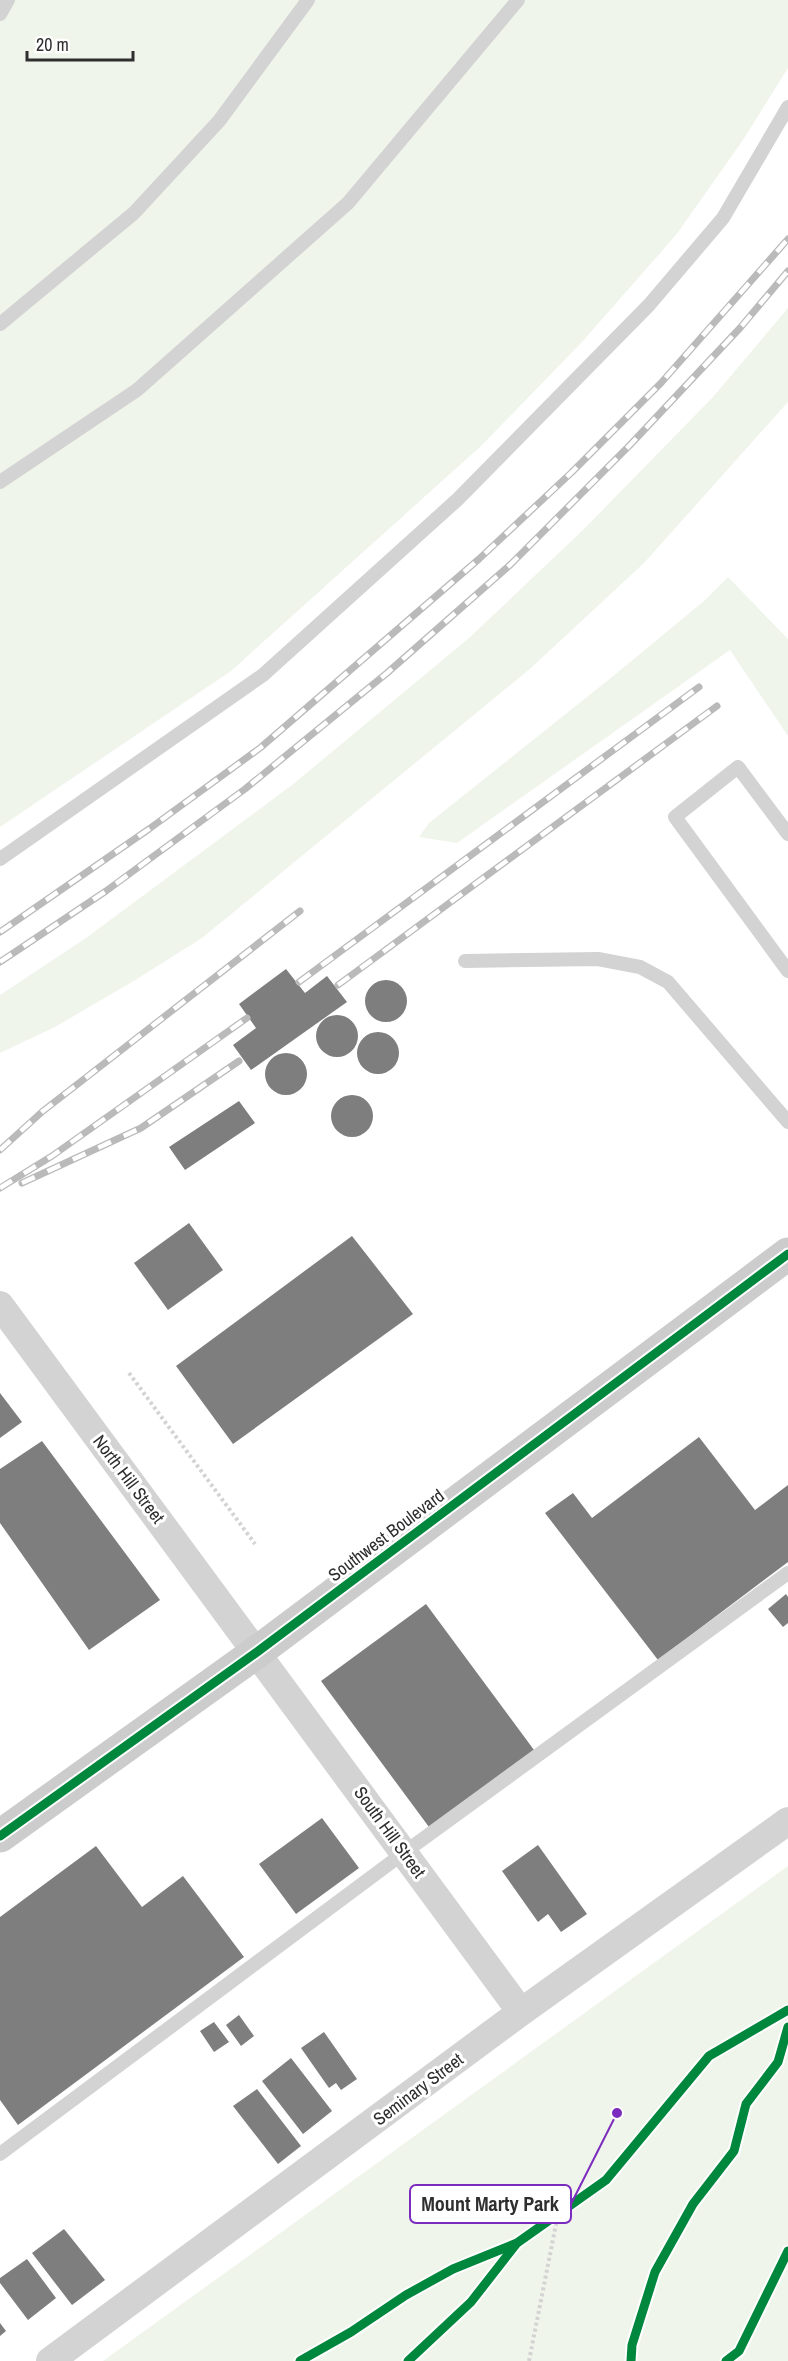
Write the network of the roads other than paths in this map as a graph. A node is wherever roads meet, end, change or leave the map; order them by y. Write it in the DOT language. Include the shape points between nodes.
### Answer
graph roads {
  1 [pos="8,0"];
  2 [pos="308,0"];
  3 [pos="518,0"];
  4 [pos="0,14"];
  5 [pos="788,107"];
  6 [pos="0,324"];
  7 [pos="0,482"];
  8 [pos="788,834"];
  9 [pos="0,858"];
  10 [pos="465,961"];
  11 [pos="788,971"];
  12 [pos="788,1122"];
  13 [pos="788,1254"];
  14 [pos="0,1305"];
  15 [pos="788,1573"];
  16 [pos="257,1652"];
  17 [pos="788,1821"];
  18 [pos="0,1836"];
  19 [pos="405,1852"];
  20 [pos="521,2012"];
  21 [pos="0,2154"];
  22 [pos="50,2361"];
  1 -- 4 [label="lane"];
  2 -- 6 [label="lane" via="219,121 134,213"];
  3 -- 7 [label="lane" via="348,202 137,390"];
  5 -- 9 [label="lane" via="723,218 649,305 458,499 263,675"];
  8 -- 11 [label="lane" via="738,767 675,817"];
  10 -- 12 [label="lane" via="598,959 640,967 668,982"];
  13 -- 16 [label="main road, Southwest Boulevard"];
  14 -- 16 [label="street, North Hill Street"];
  15 -- 19 [label="lane"];
  16 -- 18 [label="main road, Southwest Boulevard"];
  16 -- 19 [label="street, South Hill Street"];
  17 -- 20 [label="street, Seminary Street"];
  19 -- 20 [label="street, South Hill Street"];
  19 -- 21 [label="lane"];
  20 -- 22 [label="street, Seminary Street"];
}
